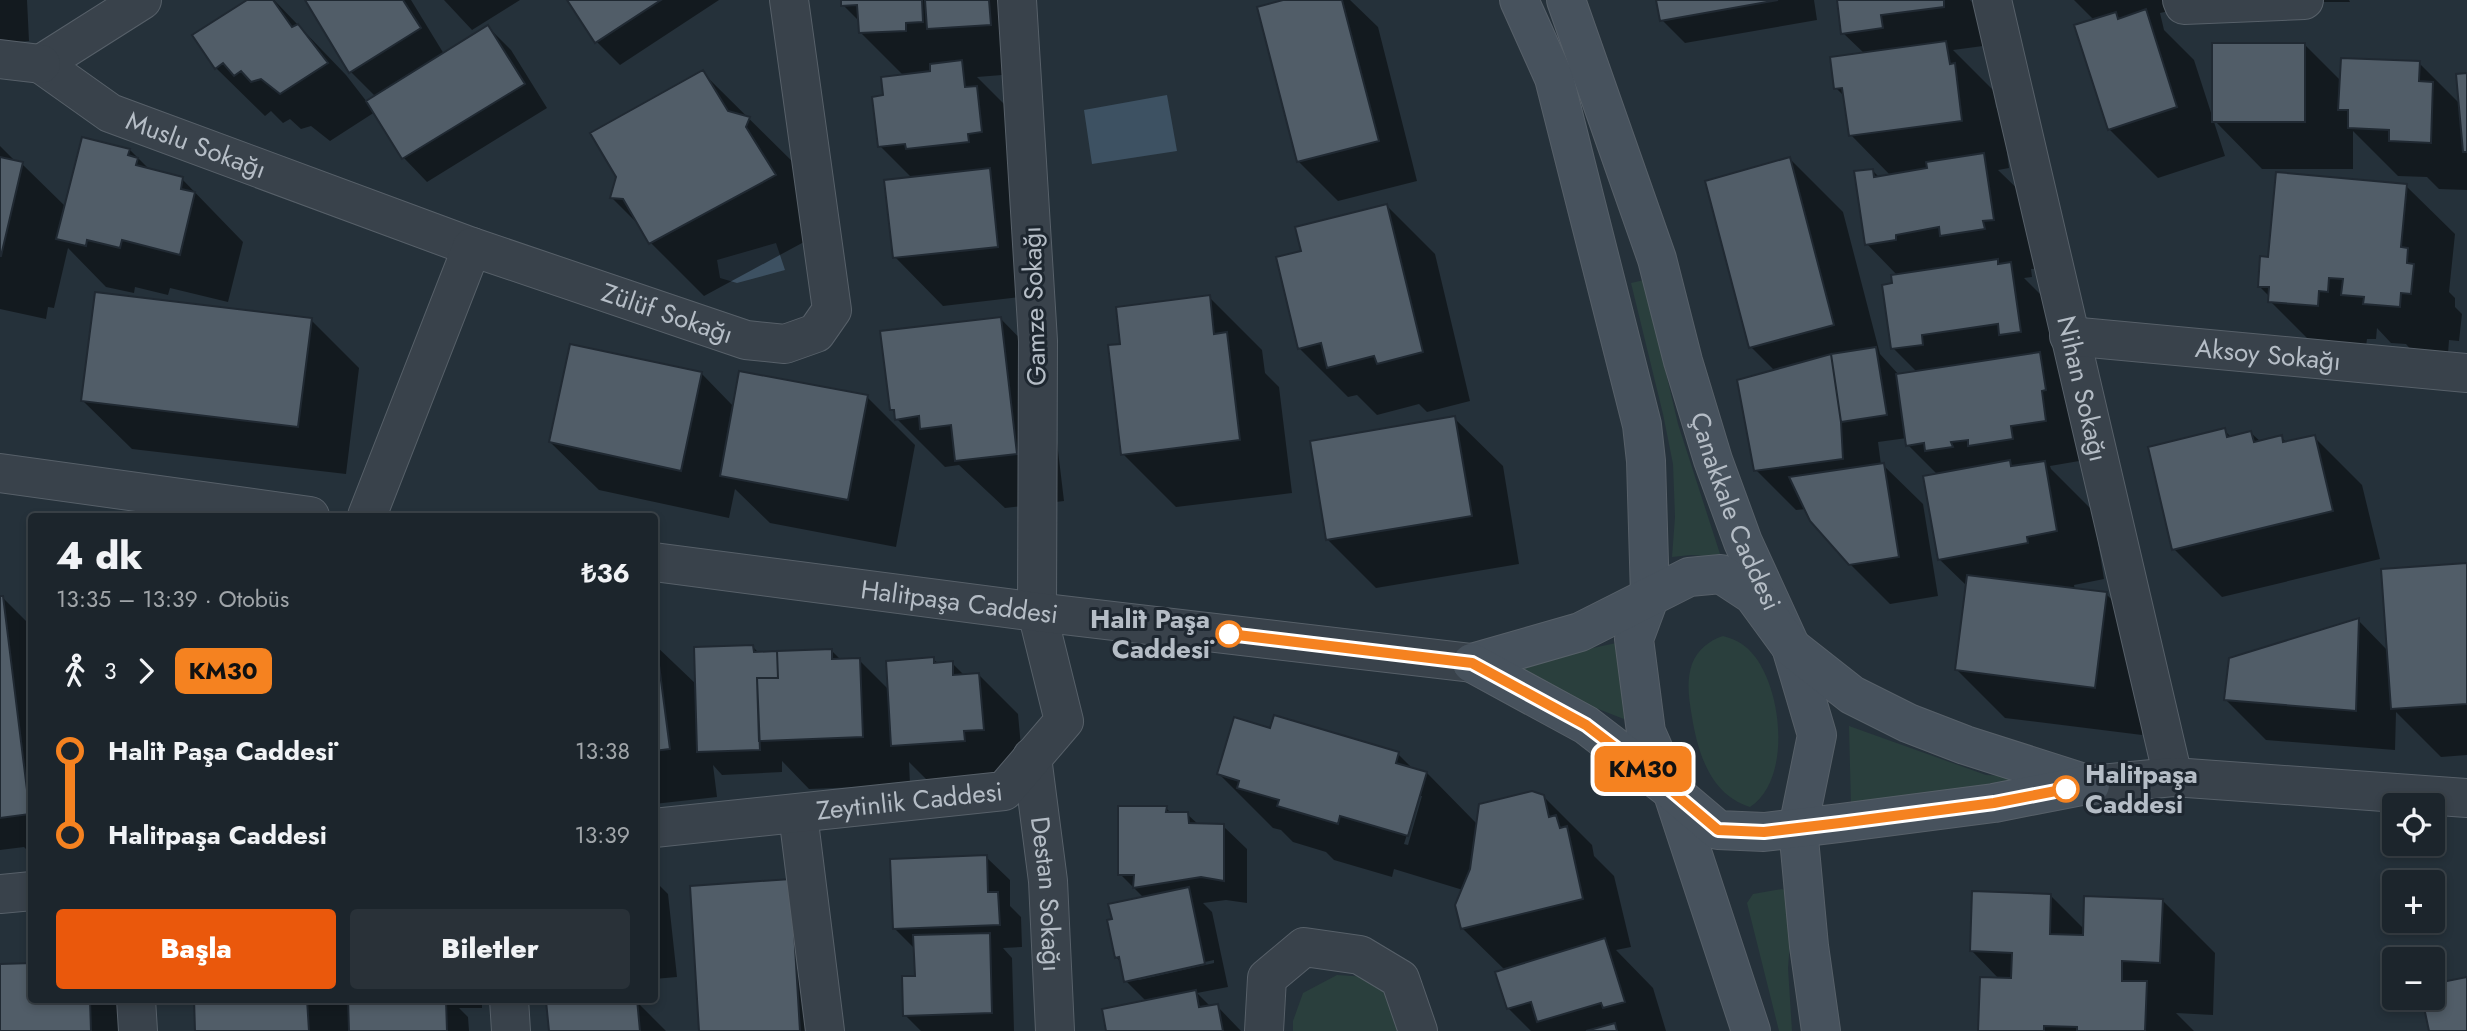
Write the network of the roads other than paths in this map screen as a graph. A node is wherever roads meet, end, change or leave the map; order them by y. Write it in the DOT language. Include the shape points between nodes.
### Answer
graph roads {
  1 [pos="142,0"];
  2 [pos="789,0"];
  3 [pos="1017,0"];
  4 [pos="1519,0"];
  5 [pos="1566,0"];
  6 [pos="1992,0"];
  7 [pos="2182,0"];
  8 [pos="2304,0"];
  9 [pos="0,59"];
  10 [pos="41,64"];
  11 [pos="472,247"];
  12 [pos="2068,336"];
  13 [pos="2467,373"];
  14 [pos="0,474"];
  15 [pos="288,513"];
  16 [pos="369,513"];
  17 [pos="658,563"];
  18 [pos="1650,596"];
  19 [pos="1037,612"];
  20 [pos="1791,647"];
  21 [pos="1472,663"];
  22 [pos="1032,757"];
  23 [pos="2173,778"];
  24 [pos="2090,785"];
  25 [pos="1672,791"];
  26 [pos="2467,798"];
  27 [pos="798,814"];
  28 [pos="658,828"];
  29 [pos="1798,828"];
  30 [pos="28,891"];
  31 [pos="0,894"];
  32 [pos="136,1003"];
  33 [pos="509,1003"];
  34 [pos="138,1031"];
  35 [pos="511,1031"];
  36 [pos="825,1031"];
  37 [pos="1055,1031"];
  38 [pos="1264,1031"];
  39 [pos="1418,1031"];
  40 [pos="1751,1031"];
  41 [pos="1821,1031"];
  1 -- 10 [label="street"];
  2 -- 11 [label="street, Zülüf Sokağı" via="832,310 816,333 785,344 746,340"];
  3 -- 19 [label="street, Gamze Sokağı" via="1038,341"];
  4 -- 18 [label="main road" via="1554,78 1642,425"];
  5 -- 20 [label="main road, Çanakkale Caddesi" via="1657,259 1713,460 1743,542"];
  6 -- 12 [label="street, Nihan Sokağı"];
  7 -- 8 [label="street" via="2184,5"];
  9 -- 10 [label="street"];
  10 -- 11 [label="street, Muslu Sokağı" via="110,113"];
  11 -- 16 [label="street"];
  12 -- 13 [label="street, Aksoy Sokağı"];
  12 -- 23 [label="street, Nihan Sokağı"];
  14 -- 15 [label="street"];
  17 -- 19 [label="street, Halitpaşa Caddesi"];
  18 -- 20 [label="main road" via="1689,577 1721,574 1753,595"];
  18 -- 21 [label="main road" via="1580,632"];
  18 -- 25 [label="main road" via="1634,639 1646,732"];
  19 -- 21 [label="street, Halitpaşa Caddesi"];
  19 -- 22 [label="street, Zeytinlik Caddesi" via="1063,721"];
  20 -- 24 [label="main road" via="1852,695 1908,723"];
  20 -- 29 [label="main road, Çanakkale Caddesi" via="1817,735"];
  21 -- 25 [label="main road" via="1586,725"];
  22 -- 27 [label="street, Zeytinlik Caddesi" via="1004,791"];
  22 -- 37 [label="street, Destan Sokağı" via="1048,881"];
  23 -- 24 [label="street"];
  23 -- 26 [label="street"];
  24 -- 29 [label="main road"];
  25 -- 29 [label="main road" via="1718,830"];
  25 -- 40 [label="main road"];
  27 -- 28 [label="street, Zeytinlik Caddesi"];
  27 -- 36 [label="street"];
  29 -- 41 [label="main road, Çanakkale Caddesi"];
  30 -- 31 [label="street"];
  32 -- 34 [label="street"];
  33 -- 35 [label="street"];
  38 -- 39 [label="street" via="1267,978 1304,947 1360,956 1400,979"];
}
